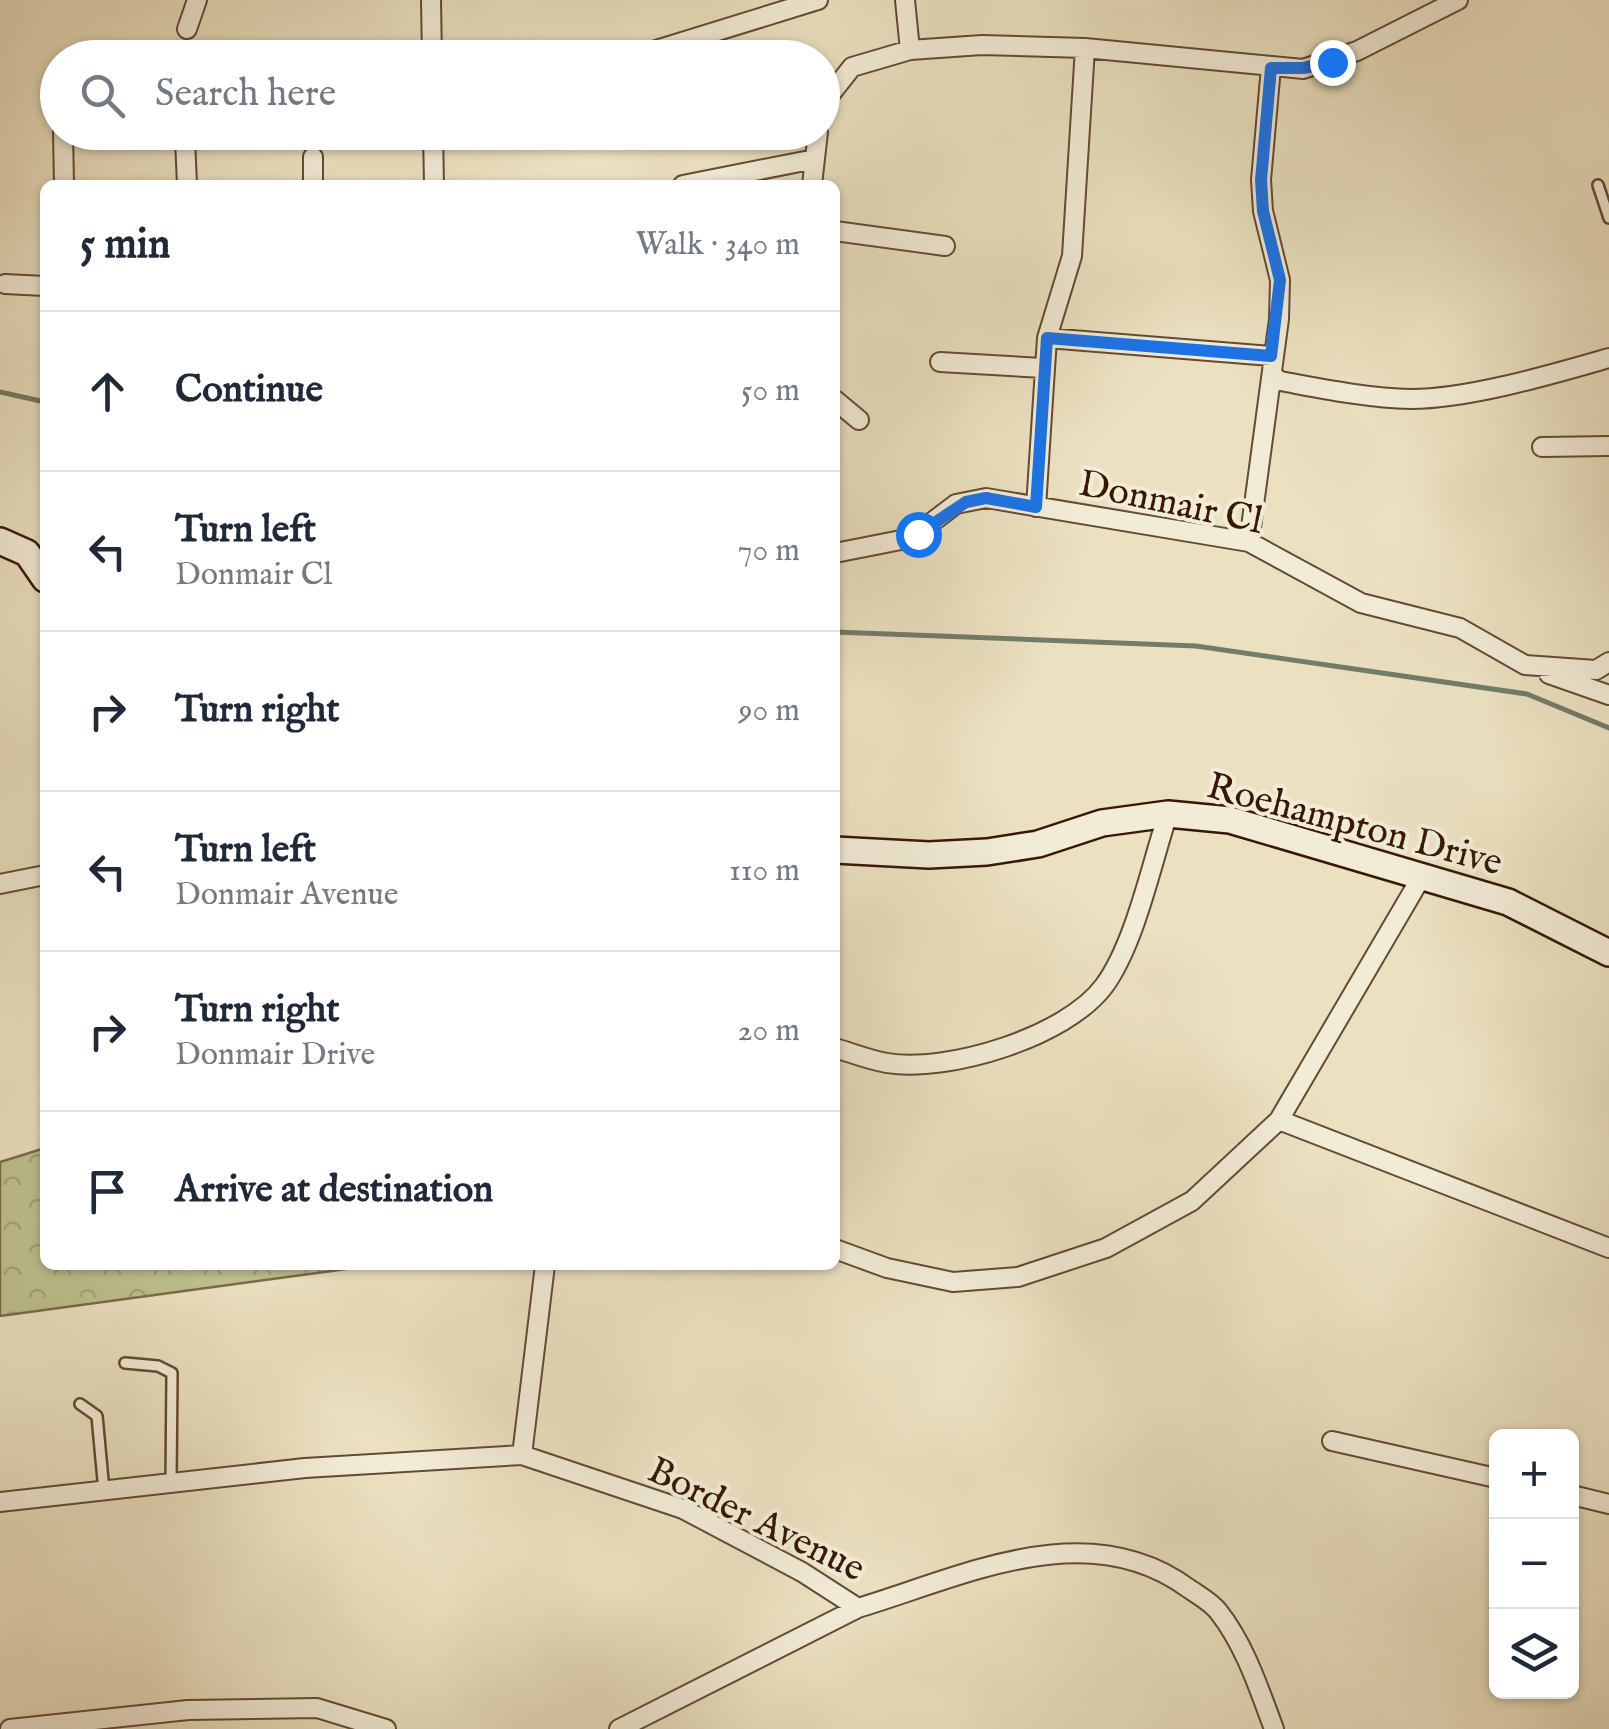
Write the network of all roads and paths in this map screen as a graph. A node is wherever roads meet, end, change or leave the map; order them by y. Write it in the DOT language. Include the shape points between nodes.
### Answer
graph roads {
  1 [pos="197,0"];
  2 [pos="431,0"];
  3 [pos="818,0"];
  4 [pos="905,0"];
  5 [pos="1458,0"];
  6 [pos="186,29"];
  7 [pos="432,40"];
  8 [pos="688,40"];
  9 [pos="1085,48"];
  10 [pos="910,50"];
  11 [pos="1271,68"];
  12 [pos="840,82"];
  13 [pos="63,150"];
  14 [pos="185,150"];
  15 [pos="433,150"];
  16 [pos="816,150"];
  17 [pos="313,158"];
  18 [pos="815,159"];
  19 [pos="64,180"];
  20 [pos="187,180"];
  21 [pos="313,180"];
  22 [pos="434,180"];
  23 [pos="708,180"];
  24 [pos="813,180"];
  25 [pos="1598,185"];
  26 [pos="1609,218"];
  27 [pos="840,232"];
  28 [pos="945,246"];
  29 [pos="5,284"];
  30 [pos="40,286"];
  31 [pos="1047,338"];
  32 [pos="1271,356"];
  33 [pos="1609,358"];
  34 [pos="940,362"];
  35 [pos="1044,368"];
  36 [pos="1272,376"];
  37 [pos="840,404"];
  38 [pos="859,420"];
  39 [pos="1609,446"];
  40 [pos="1542,448"];
  41 [pos="1036,507"];
  42 [pos="0,541"];
  43 [pos="1249,542"];
  44 [pos="840,552"];
  45 [pos="40,572"];
  46 [pos="1609,662"];
  47 [pos="1525,665"];
  48 [pos="1609,695"];
  49 [pos="1168,814"];
  50 [pos="840,850"];
  51 [pos="40,876"];
  52 [pos="1422,876"];
  53 [pos="0,884"];
  54 [pos="1605,943"];
  55 [pos="840,1049"];
  56 [pos="1279,1120"];
  57 [pos="1609,1248"];
  58 [pos="840,1251"];
  59 [pos="545,1270"];
  60 [pos="125,1363"];
  61 [pos="80,1404"];
  62 [pos="1332,1441"];
  63 [pos="522,1455"];
  64 [pos="1489,1476"];
  65 [pos="171,1483"];
  66 [pos="104,1491"];
  67 [pos="1579,1497"];
  68 [pos="0,1502"];
  69 [pos="1609,1504"];
  70 [pos="858,1608"];
  71 [pos="10,1729"];
  72 [pos="386,1729"];
  73 [pos="620,1729"];
  74 [pos="1274,1729"];
  1 -- 6 [label="street"];
  2 -- 7 [label="street"];
  3 -- 8 [label="street"];
  4 -- 10 [label="street"];
  5 -- 11 [label="street" via="1332,62"];
  9 -- 10 [label="street"];
  9 -- 11 [label="street"];
  9 -- 31 [label="street, Donmair Cl" via="1072,256"];
  10 -- 12 [label="street" via="852,66"];
  11 -- 32 [label="street" via="1261,180 1280,280"];
  13 -- 19 [label="street"];
  14 -- 20 [label="street"];
  15 -- 22 [label="street"];
  16 -- 18 [label="street"];
  17 -- 21 [label="street"];
  18 -- 23 [label="street"];
  18 -- 24 [label="street"];
  25 -- 26 [label="lane"];
  27 -- 28 [label="street"];
  29 -- 30 [label="street"];
  31 -- 32 [label="street"];
  31 -- 35 [label="street, Donmair Cl"];
  32 -- 36 [label="street"];
  33 -- 36 [label="street" via="1534,380 1416,399 1365,396"];
  34 -- 35 [label="street"];
  35 -- 41 [label="street, Donmair Cl"];
  36 -- 43 [label="street"];
  37 -- 38 [label="street"];
  39 -- 40 [label="street"];
  41 -- 43 [label="street, Donmair Cl"];
  41 -- 44 [label="street" via="986,498 966,502 911,538"];
  42 -- 45 [label="street" via="27,553"];
  43 -- 47 [label="street, Donmair Cl" via="1361,603 1460,628"];
  46 -- 47 [label="street, Donmair Cl" via="1596,670"];
  47 -- 48 [label="street"];
  49 -- 50 [label="street, Roehampton Drive" via="987,852"];
  49 -- 52 [label="street, Roehampton Drive" via="1230,820"];
  49 -- 55 [label="street" via="1121,952 1104,986 1074,1016 991,1050 924,1065"];
  51 -- 53 [label="street"];
  52 -- 54 [label="street, Roehampton Drive" via="1508,902"];
  52 -- 56 [label="street"];
  56 -- 57 [label="street"];
  56 -- 58 [label="street" via="1192,1201 1106,1248 1018,1277 953,1282"];
  59 -- 63 [label="street"];
  60 -- 65 [label="lane" via="172,1374"];
  61 -- 66 [label="lane" via="97,1416"];
  62 -- 64 [label="street"];
  63 -- 65 [label="street, Border Avenue"];
  63 -- 70 [label="street, Border Avenue" via="683,1509"];
  65 -- 66 [label="street, Border Avenue"];
  66 -- 68 [label="street, Border Avenue"];
  67 -- 69 [label="street"];
  70 -- 73 [label="street"];
  70 -- 74 [label="street, Border Avenue" via="1041,1552 1102,1552 1166,1572 1217,1609"];
  71 -- 72 [label="street" via="188,1710 318,1708"];
}
